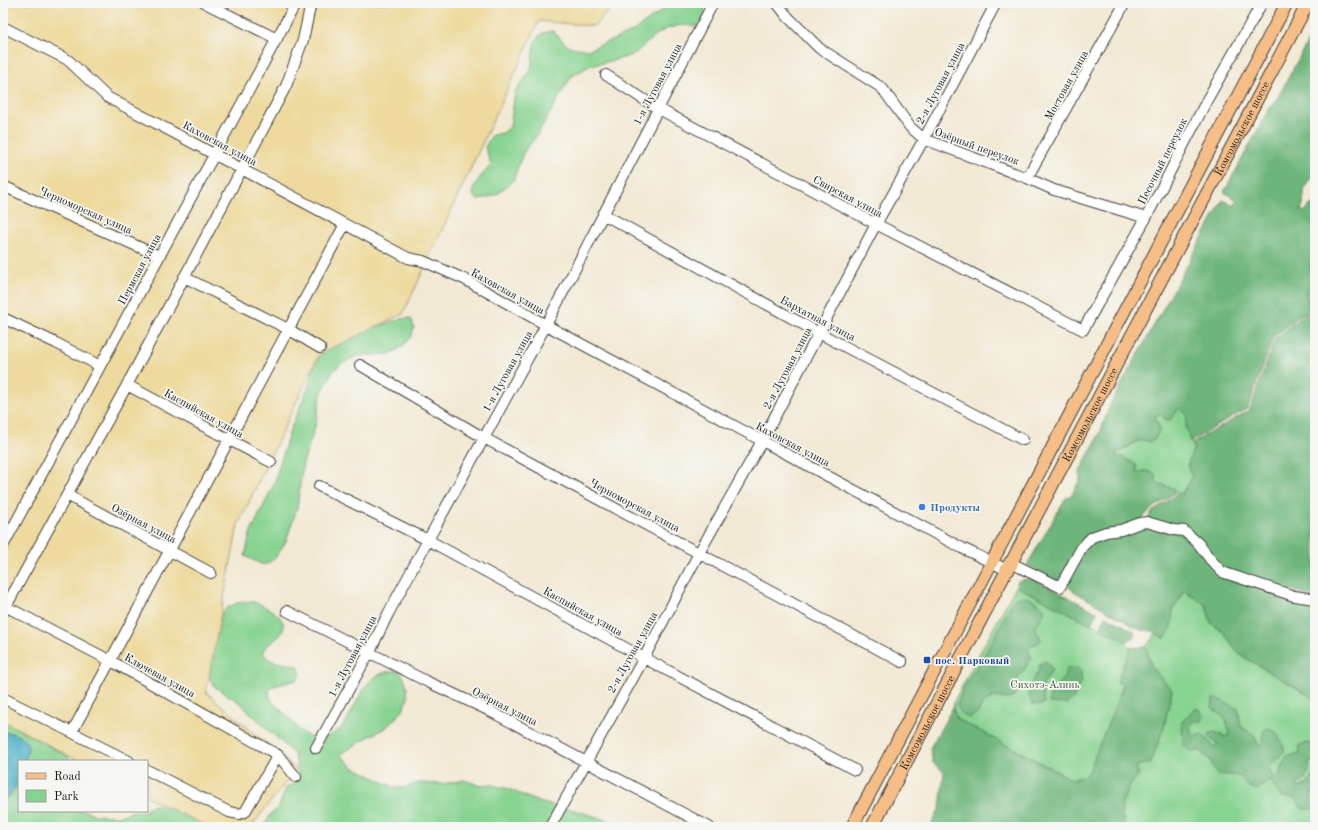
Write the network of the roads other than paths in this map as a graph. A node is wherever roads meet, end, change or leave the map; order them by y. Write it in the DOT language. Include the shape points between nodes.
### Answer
graph roads {
  1 [pos="205,3"];
  2 [pos="296,3"];
  3 [pos="311,3"];
  4 [pos="713,3"];
  5 [pos="777,3"];
  6 [pos="996,3"];
  7 [pos="1124,3"];
  8 [pos="1262,3"];
  9 [pos="1287,3"];
  10 [pos="1308,3"];
  11 [pos="3,27"];
  12 [pos="277,39"];
  13 [pos="606,75"];
  14 [pos="657,108"];
  15 [pos="924,139"];
  16 [pos="214,154"];
  17 [pos="242,169"];
  18 [pos="1028,178"];
  19 [pos="3,186"];
  20 [pos="603,214"];
  21 [pos="1146,218"];
  22 [pos="345,224"];
  23 [pos="876,224"];
  24 [pos="159,256"];
  25 [pos="184,277"];
  26 [pos="3,318"];
  27 [pos="546,325"];
  28 [pos="288,329"];
  29 [pos="1082,330"];
  30 [pos="819,333"];
  31 [pos="320,348"];
  32 [pos="360,365"];
  33 [pos="100,366"];
  34 [pos="127,385"];
  35 [pos="484,438"];
  36 [pos="229,440"];
  37 [pos="1023,440"];
  38 [pos="762,441"];
  39 [pos="271,462"];
  40 [pos="319,486"];
  41 [pos="67,495"];
  42 [pos="428,540"];
  43 [pos="3,546"];
  44 [pos="170,550"];
  45 [pos="699,553"];
  46 [pos="989,561"];
  47 [pos="1009,567"];
  48 [pos="210,573"];
  49 [pos="1315,599"];
  50 [pos="4,608"];
  51 [pos="287,611"];
  52 [pos="369,653"];
  53 [pos="644,658"];
  54 [pos="111,661"];
  55 [pos="902,662"];
  56 [pos="3,698"];
  57 [pos="72,732"];
  58 [pos="316,748"];
  59 [pos="278,755"];
  60 [pos="127,760"];
  61 [pos="586,761"];
  62 [pos="851,768"];
  63 [pos="148,771"];
  64 [pos="296,778"];
  65 [pos="550,827"];
  66 [pos="709,827"];
  67 [pos="852,827"];
  68 [pos="872,827"];
  1 -- 12 [label="street"];
  2 -- 12 [label="street, Пермская улица"];
  3 -- 17 [label="street" via="303,40 286,86"];
  4 -- 14 [label="street, 1-я Луговая улица"];
  5 -- 15 [label="street, Озёрный переулок" via="819,48 882,88 910,127"];
  6 -- 15 [label="street, 2-я Луговая улица"];
  7 -- 18 [label="street, Мостовая улица"];
  8 -- 21 [label="street, Песочный переулок" via="1208,98"];
  9 -- 46 [label="main road, Комсомольское шоссе"];
  10 -- 47 [label="main road, Комсомольское шоссе"];
  11 -- 16 [label="street, Каховская улица" via="68,60 107,97"];
  12 -- 16 [label="street, Пермская улица"];
  13 -- 14 [label="street, Свирская улица"];
  14 -- 20 [label="street, 1-я Луговая улица"];
  14 -- 23 [label="street, Свирская улица"];
  15 -- 18 [label="street, Озёрный переулок"];
  15 -- 23 [label="street, 2-я Луговая улица"];
  16 -- 17 [label="street, Каховская улица"];
  16 -- 24 [label="street, Пермская улица"];
  17 -- 22 [label="street, Каховская улица"];
  17 -- 25 [label="street"];
  18 -- 21 [label="street, Озёрный переулок" via="1054,190"];
  19 -- 24 [label="street, Черноморская улица"];
  20 -- 27 [label="street, 1-я Луговая улица"];
  20 -- 30 [label="street, Бархатная улица"];
  21 -- 29 [label="street, Песочный переулок"];
  22 -- 27 [label="street, Каховская улица" via="408,258 423,261 464,279"];
  22 -- 28 [label="street"];
  23 -- 29 [label="street, Свирская улица"];
  23 -- 30 [label="street, 2-я Луговая улица"];
  24 -- 33 [label="street, Пермская улица"];
  25 -- 28 [label="street"];
  25 -- 34 [label="street"];
  26 -- 33 [label="street"];
  27 -- 35 [label="street, 1-я Луговая улица"];
  27 -- 38 [label="street, Каховская улица"];
  28 -- 31 [label="street"];
  28 -- 36 [label="street"];
  30 -- 37 [label="street, Бархатная улица"];
  30 -- 38 [label="street, 2-я Луговая улица"];
  32 -- 35 [label="street, Черноморская улица"];
  33 -- 43 [label="street, Пермская улица"];
  34 -- 36 [label="street, Каспийская улица"];
  34 -- 41 [label="street"];
  35 -- 42 [label="street, 1-я Луговая улица"];
  35 -- 45 [label="street, Черноморская улица"];
  36 -- 39 [label="street, Каспийская улица"];
  36 -- 44 [label="street"];
  38 -- 45 [label="street, 2-я Луговая улица"];
  38 -- 46 [label="street, Каховская улица"];
  40 -- 42 [label="street, Каспийская улица"];
  41 -- 44 [label="street, Озёрная улица"];
  41 -- 50 [label="street"];
  42 -- 52 [label="street, 1-я Луговая улица"];
  42 -- 53 [label="street, Каспийская улица"];
  44 -- 48 [label="street, Озёрная улица"];
  44 -- 54 [label="street"];
  45 -- 53 [label="street, 2-я Луговая улица"];
  45 -- 55 [label="street, Черноморская улица"];
  46 -- 47 [label="street, Каховская улица"];
  46 -- 67 [label="main road, Комсомольское шоссе"];
  47 -- 49 [label="street, Каховская улица" via="1060,587 1082,547 1092,537 1147,522 1184,531 1198,543 1222,572 1294,596"];
  47 -- 68 [label="main road, Комсомольское шоссе"];
  50 -- 54 [label="street, Ключевая улица"];
  51 -- 52 [label="street, Озёрная улица"];
  52 -- 58 [label="street, 1-я Луговая улица"];
  52 -- 61 [label="street, Озёрная улица"];
  53 -- 61 [label="street, 2-я Луговая улица"];
  53 -- 62 [label="street, Каспийская улица"];
  54 -- 57 [label="street"];
  54 -- 59 [label="street, Ключевая улица"];
  56 -- 57 [label="street"];
  57 -- 60 [label="street"];
  59 -- 63 [label="street" via="245,812 239,814 229,812"];
  59 -- 64 [label="street, Ключевая улица"];
  61 -- 65 [label="street, 2-я Луговая улица"];
  61 -- 66 [label="street, Озёрная улица"];
}
